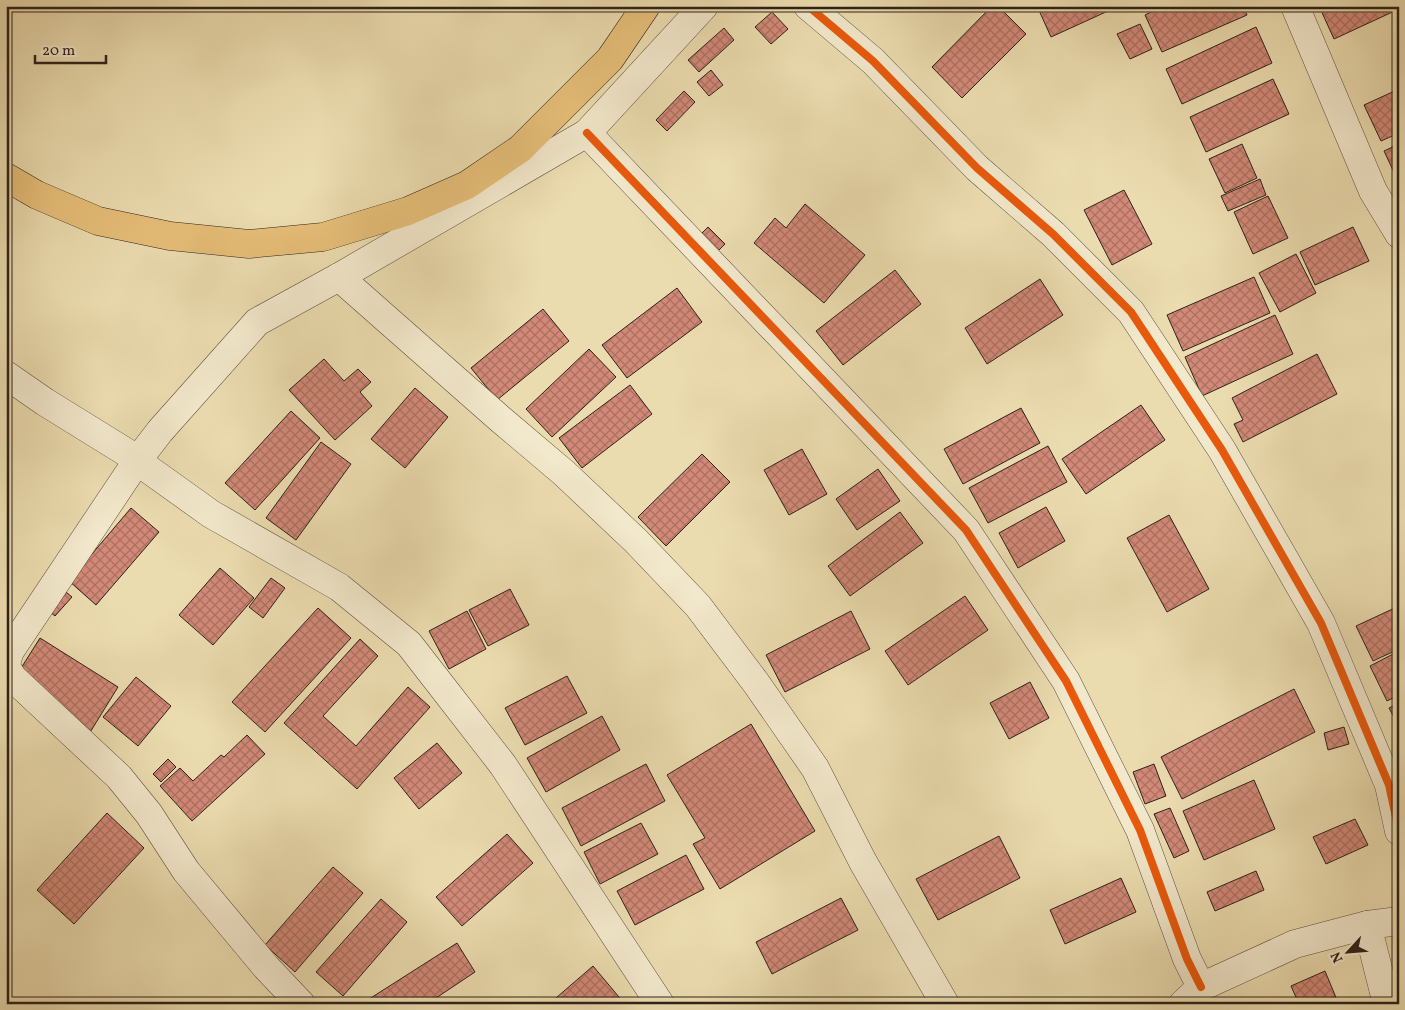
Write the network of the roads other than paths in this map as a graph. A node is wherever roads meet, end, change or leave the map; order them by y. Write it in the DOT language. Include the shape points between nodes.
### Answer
graph roads {
  1 [pos="646,6"];
  2 [pos="704,6"];
  3 [pos="808,6"];
  4 [pos="1295,6"];
  5 [pos="587,133"];
  6 [pos="6,177"];
  7 [pos="1399,234"];
  8 [pos="339,277"];
  9 [pos="6,375"];
  10 [pos="137,461"];
  11 [pos="6,662"];
  12 [pos="6,667"];
  13 [pos="1399,831"];
  14 [pos="1399,921"];
  15 [pos="1367,925"];
  16 [pos="1390,990"];
  17 [pos="1192,996"];
  18 [pos="301,1004"];
  19 [pos="660,1004"];
  20 [pos="945,1004"];
  1 -- 6 [label="highway" via="610,59 520,149 459,189 408,211 323,237 249,244 170,236 98,221 37,195"];
  2 -- 5 [label="street"];
  3 -- 13 [label="street" via="873,61 977,168 1053,234 1131,312 1222,450 1321,624 1389,785"];
  4 -- 7 [label="street" via="1374,191"];
  5 -- 8 [label="street"];
  5 -- 17 [label="street" via="966,530 1066,681 1140,830 1187,959"];
  8 -- 10 [label="street" via="257,322"];
  8 -- 20 [label="street" via="564,472 698,606 815,768"];
  9 -- 10 [label="street"];
  10 -- 11 [label="street" via="10,651"];
  10 -- 19 [label="street" via="211,514 339,587 409,644 503,765"];
  12 -- 18 [label="street" via="13,678 119,777 149,814 186,871"];
  14 -- 15 [label="street"];
  15 -- 16 [label="street"];
  15 -- 17 [label="street" via="1295,944"];
}
